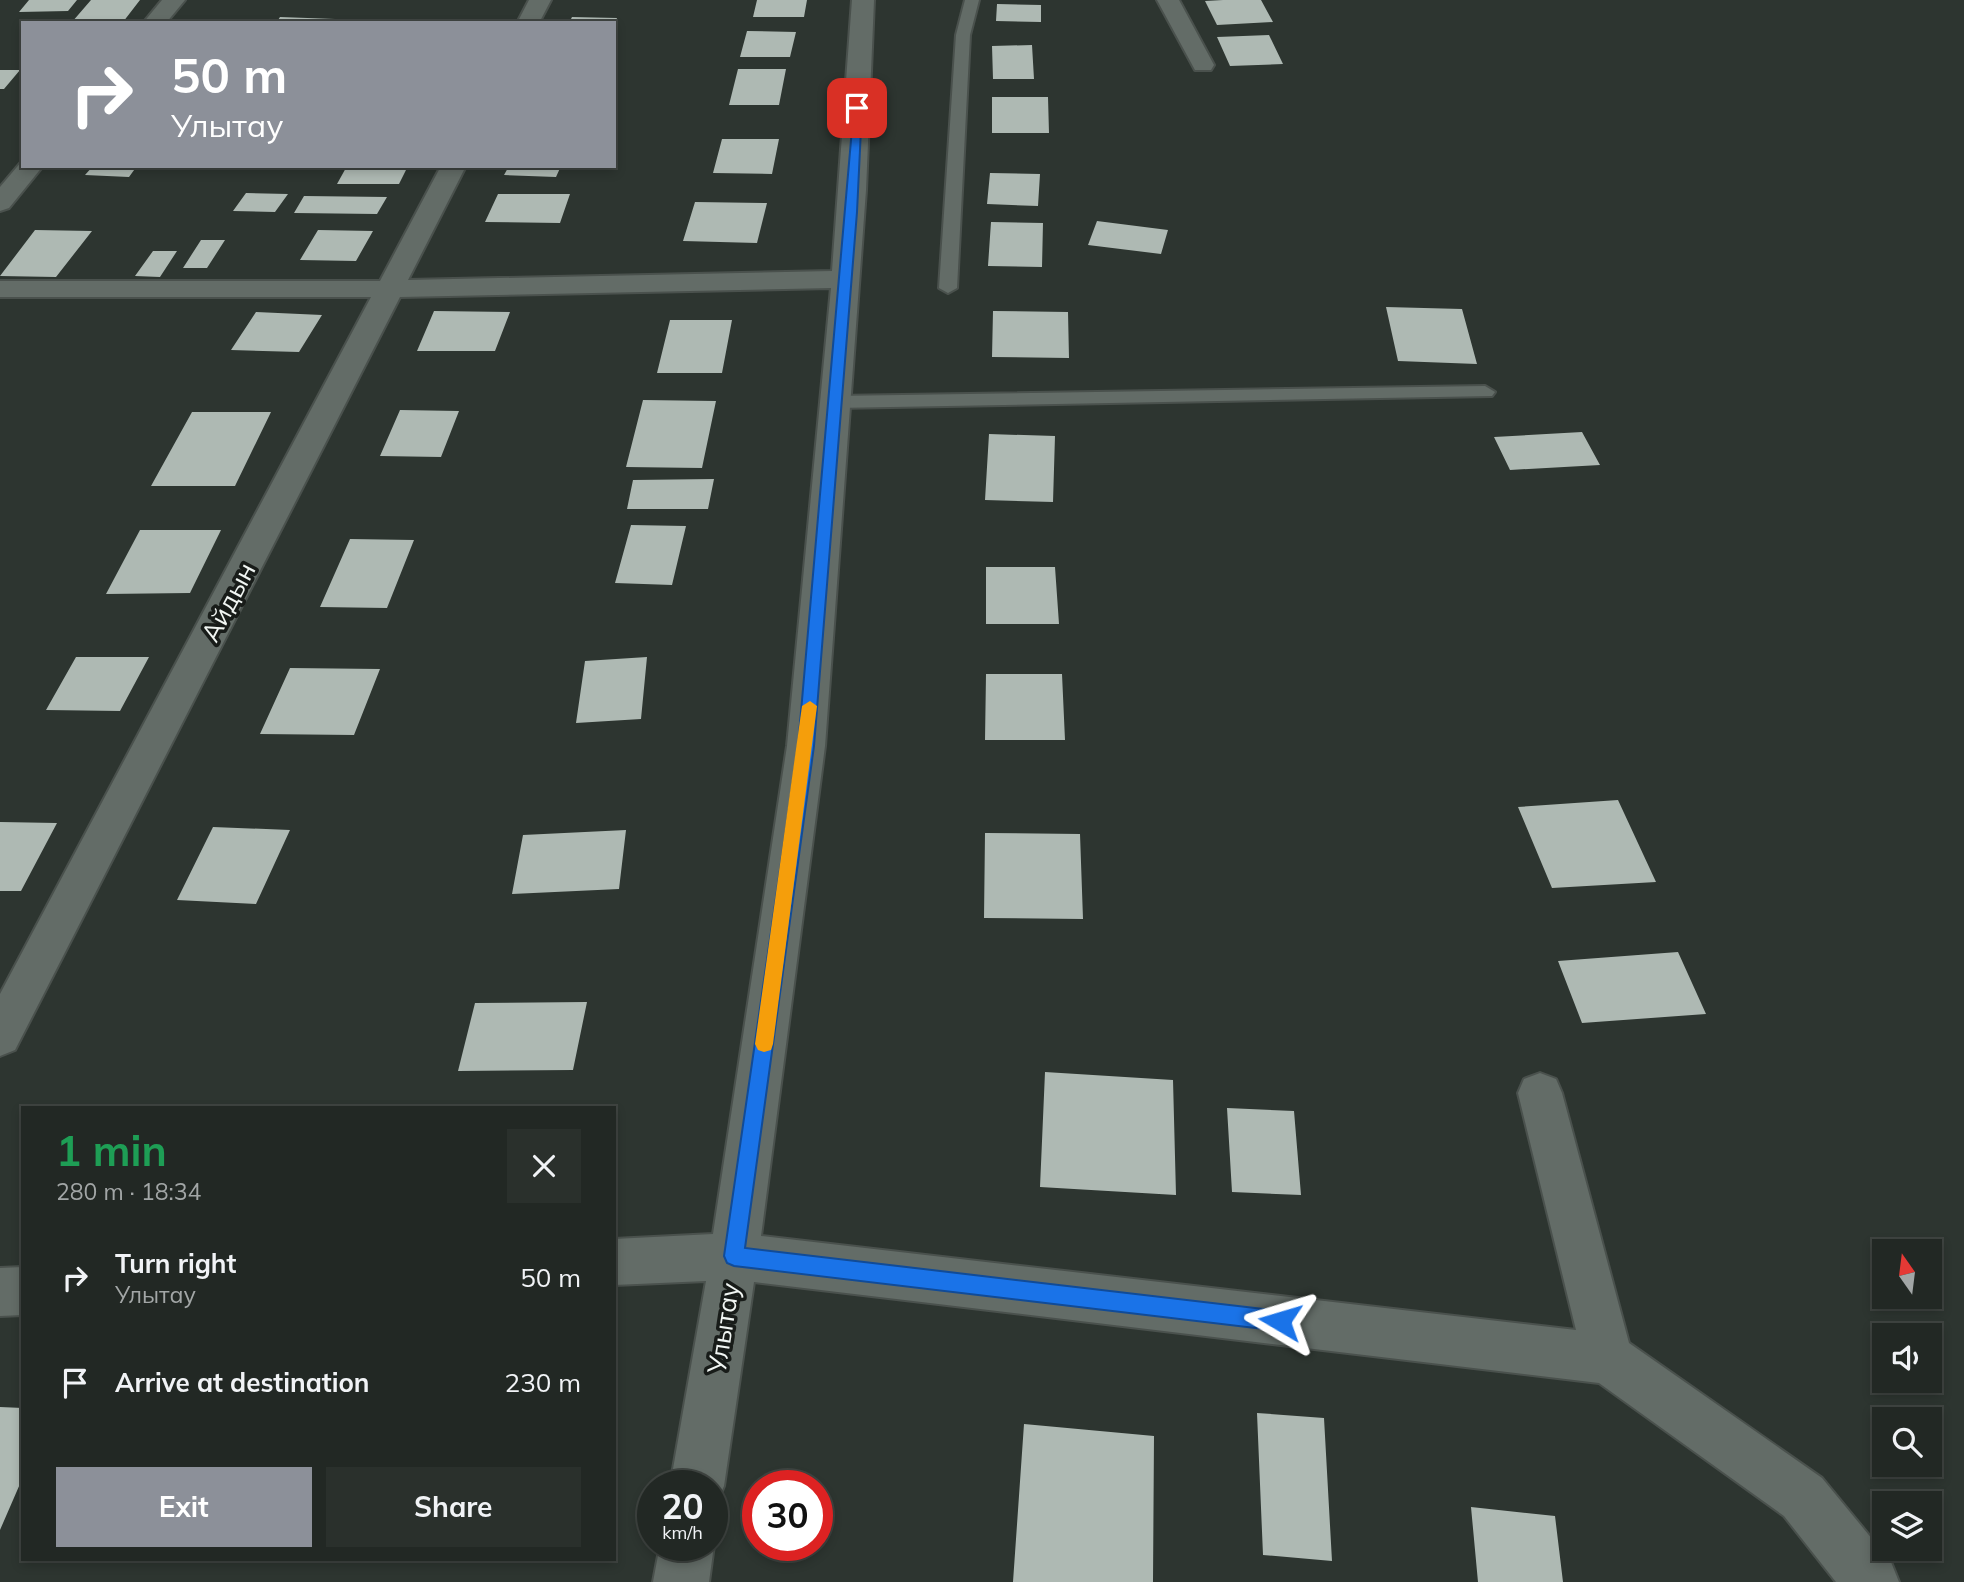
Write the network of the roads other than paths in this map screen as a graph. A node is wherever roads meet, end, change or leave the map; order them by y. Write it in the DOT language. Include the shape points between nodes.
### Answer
graph roads {
  1 [pos="174,0"];
  2 [pos="540,0"];
  3 [pos="863,0"];
  4 [pos="972,0"];
  5 [pos="1168,0"];
  6 [pos="156,21"];
  7 [pos="529,21"];
  8 [pos="1203,65"];
  9 [pos="29,168"];
  10 [pos="453,168"];
  11 [pos="0,203"];
  12 [pos="846,279"];
  13 [pos="948,288"];
  14 [pos="0,289"];
  15 [pos="391,289"];
  16 [pos="1485,392"];
  17 [pos="835,402"];
  18 [pos="0,1037"];
  19 [pos="1539,1093"];
  20 [pos="734,1256"];
  21 [pos="616,1262"];
  22 [pos="21,1291"];
  23 [pos="0,1293"];
  24 [pos="1608,1359"];
  25 [pos="700,1470"];
  26 [pos="684,1561"];
  27 [pos="681,1582"];
  28 [pos="1871,1582"];
  1 -- 6 [label="street"];
  2 -- 7 [label="street"];
  3 -- 12 [label="street, Улытау"];
  4 -- 13 [label="lane" via="963,35"];
  5 -- 8 [label="street"];
  9 -- 11 [label="street"];
  10 -- 15 [label="street, Айдын"];
  12 -- 15 [label="street"];
  12 -- 17 [label="street, Улытау"];
  14 -- 15 [label="street"];
  15 -- 18 [label="street, Айдын"];
  16 -- 17 [label="lane"];
  17 -- 20 [label="street, Улытау" via="806,746"];
  19 -- 24 [label="street"];
  20 -- 21 [label="street"];
  20 -- 24 [label="street"];
  20 -- 25 [label="street, Улытау"];
  22 -- 23 [label="street"];
  24 -- 28 [label="street" via="1803,1497"];
  26 -- 27 [label="street"];
}
